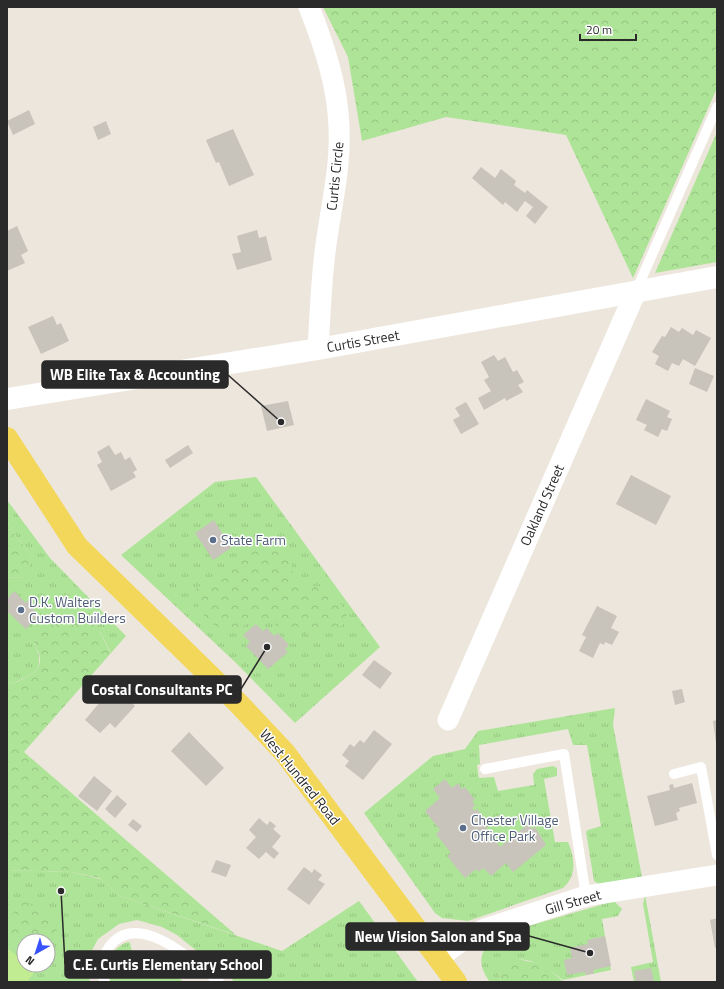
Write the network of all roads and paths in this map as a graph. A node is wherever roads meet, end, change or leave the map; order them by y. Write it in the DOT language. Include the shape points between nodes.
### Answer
graph roads {
  1 [pos="309,7"];
  2 [pos="717,107"];
  3 [pos="717,277"];
  4 [pos="636,291"];
  5 [pos="318,349"];
  6 [pos="7,399"];
  7 [pos="7,438"];
  8 [pos="448,720"];
  9 [pos="485,769"];
  10 [pos="674,774"];
  11 [pos="717,856"];
  12 [pos="717,875"];
  13 [pos="586,896"];
  14 [pos="438,958"];
  15 [pos="455,981"];
  16 [pos="105,982"];
  17 [pos="219,982"];
  1 -- 5 [label="street, Curtis Circle" via="327,58 336,97 339,128 336,176 325,252"];
  2 -- 4 [label="lane"];
  3 -- 4 [label="street, Curtis Street"];
  4 -- 5 [label="street, Curtis Street"];
  4 -- 8 [label="street, Oakland Street"];
  5 -- 6 [label="street, Curtis Street"];
  7 -- 14 [label="main road, West Hundred Road" via="77,546 239,704 285,753"];
  9 -- 13 [label="lane" via="564,754"];
  10 -- 11 [label="lane" via="701,767"];
  12 -- 13 [label="street, Gill Street"];
  13 -- 14 [label="street, Gill Street" via="485,929 463,940"];
  14 -- 15 [label="main road, West Hundred Road"];
  16 -- 17 [label="lane" via="101,965 105,953 122,935 135,932 149,934 169,944"];
}
